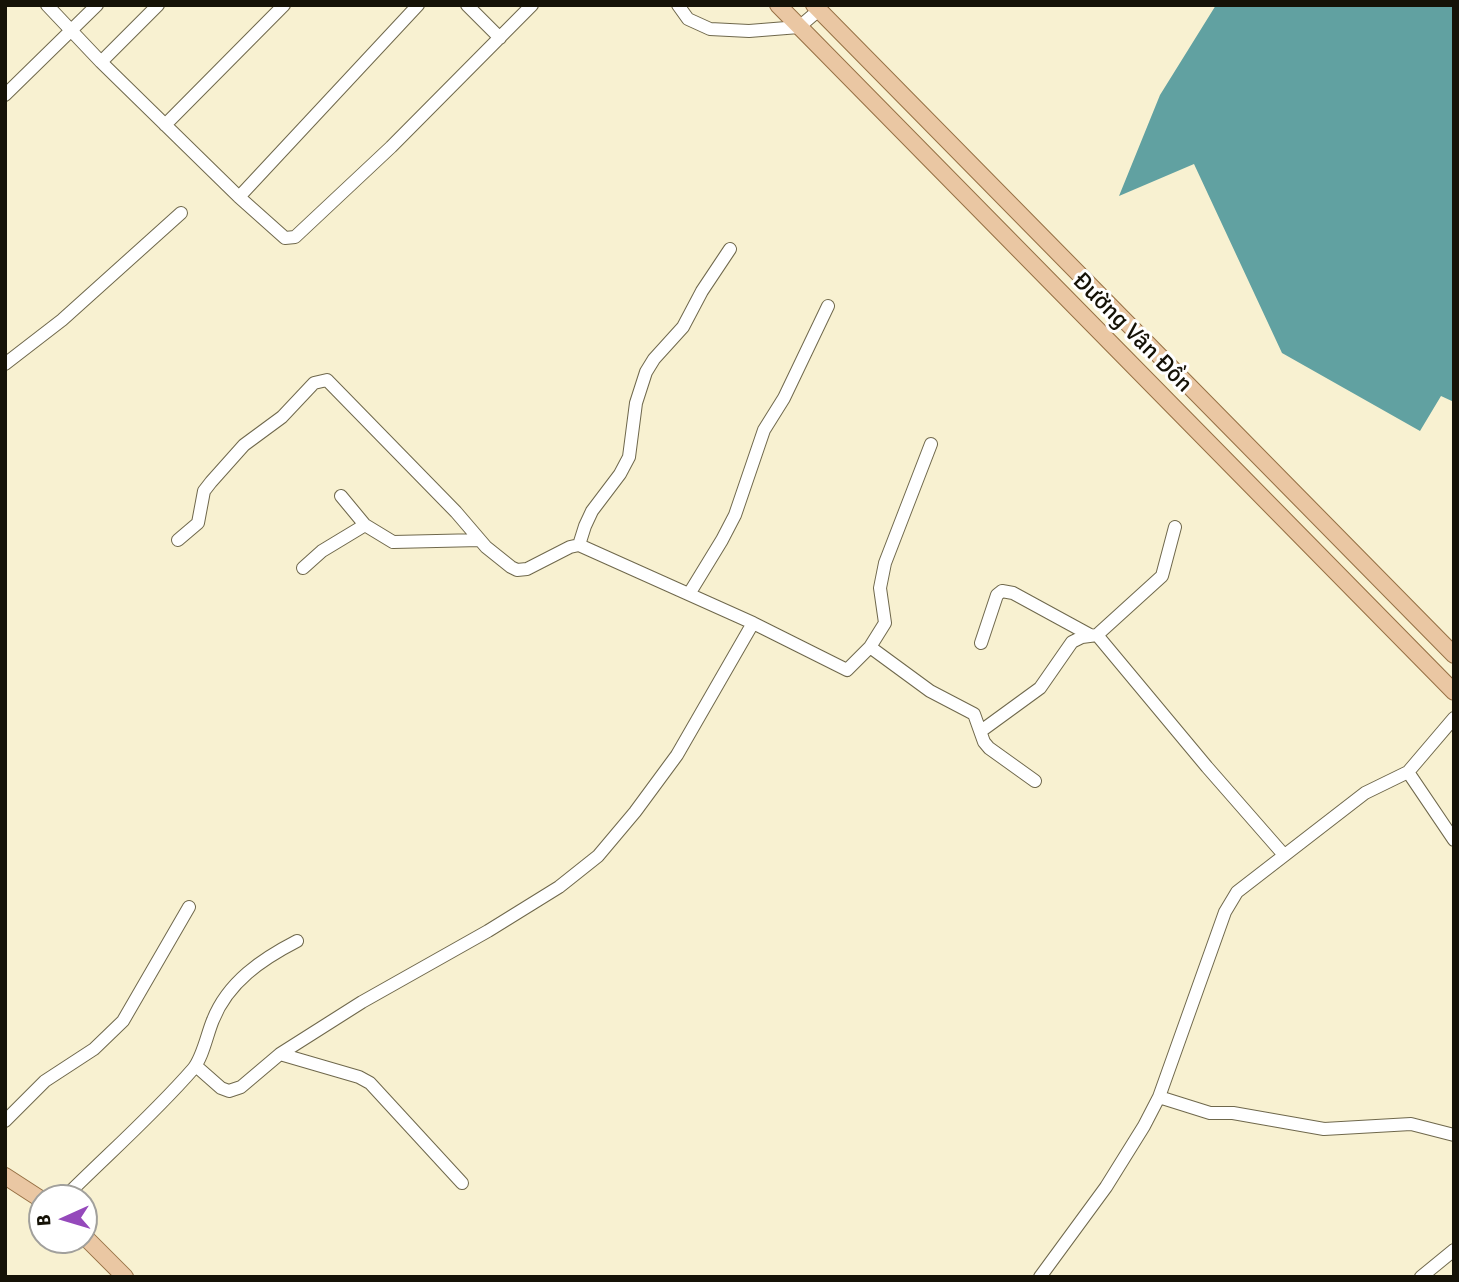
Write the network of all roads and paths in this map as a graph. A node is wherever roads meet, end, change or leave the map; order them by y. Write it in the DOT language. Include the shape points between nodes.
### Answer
graph roads {
  1 [pos="47,5"];
  2 [pos="97,5"];
  3 [pos="158,5"];
  4 [pos="284,5"];
  5 [pos="418,5"];
  6 [pos="467,5"];
  7 [pos="532,5"];
  8 [pos="678,5"];
  9 [pos="778,5"];
  10 [pos="817,8"];
  11 [pos="799,27"];
  12 [pos="72,30"];
  13 [pos="500,38"];
  14 [pos="101,62"];
  15 [pos="5,95"];
  16 [pos="165,125"];
  17 [pos="239,197"];
  18 [pos="181,213"];
  19 [pos="730,249"];
  20 [pos="828,306"];
  21 [pos="5,364"];
  22 [pos="1215,412"];
  23 [pos="1197,431"];
  24 [pos="931,444"];
  25 [pos="341,496"];
  26 [pos="365,526"];
  27 [pos="1175,527"];
  28 [pos="178,540"];
  29 [pos="480,540"];
  30 [pos="579,545"];
  31 [pos="303,568"];
  32 [pos="689,594"];
  33 [pos="753,623"];
  34 [pos="1094,635"];
  35 [pos="981,643"];
  36 [pos="870,647"];
  37 [pos="1454,655"];
  38 [pos="1454,692"];
  39 [pos="1454,718"];
  40 [pos="981,731"];
  41 [pos="1408,772"];
  42 [pos="1035,781"];
  43 [pos="1454,840"];
  44 [pos="1284,855"];
  45 [pos="189,907"];
  46 [pos="297,941"];
  47 [pos="280,1054"];
  48 [pos="195,1066"];
  49 [pos="1159,1097"];
  50 [pos="5,1121"];
  51 [pos="1454,1135"];
  52 [pos="5,1175"];
  53 [pos="462,1183"];
  54 [pos="79,1184"];
  55 [pos="28,1191"];
  56 [pos="98,1250"];
  57 [pos="1454,1250"];
  58 [pos="125,1277"];
  59 [pos="1041,1277"];
  60 [pos="1421,1277"];
  1 -- 12 [label="street"];
  2 -- 12 [label="street"];
  3 -- 14 [label="street"];
  4 -- 16 [label="street"];
  5 -- 17 [label="street"];
  6 -- 13 [label="street"];
  7 -- 13 [label="street"];
  8 -- 11 [label="street" via="688,19 710,29"];
  9 -- 11 [label="main road, Đường Vân Đồn"];
  10 -- 11 [label="street"];
  10 -- 22 [label="main road, Đường Vân Đồn"];
  11 -- 23 [label="main road, Đường Vân Đồn"];
  12 -- 14 [label="street"];
  12 -- 15 [label="street"];
  13 -- 17 [label="street" via="295,237 279,234"];
  14 -- 16 [label="street"];
  16 -- 17 [label="street"];
  18 -- 21 [label="street" via="62,320"];
  19 -- 30 [label="street" via="683,327 646,372 636,403 629,457 592,511"];
  20 -- 32 [label="street" via="764,430 735,514"];
  22 -- 23 [label="main road"];
  22 -- 37 [label="main road, Đường Vân Đồn"];
  23 -- 38 [label="main road, Đường Vân Đồn"];
  24 -- 36 [label="street" via="885,563 880,589 885,623"];
  25 -- 26 [label="street"];
  26 -- 29 [label="street" via="393,542"];
  26 -- 31 [label="street"];
  27 -- 34 [label="street" via="1162,576"];
  28 -- 29 [label="street" via="198,523 204,491 244,445 314,383 327,380"];
  29 -- 30 [label="street" via="517,570"];
  30 -- 32 [label="street"];
  32 -- 33 [label="street"];
  33 -- 36 [label="street" via="844,669 851,668"];
  33 -- 47 [label="street" via="677,755 598,856 559,887"];
  34 -- 35 [label="street" via="1002,591"];
  34 -- 40 [label="street" via="1072,642 1040,688"];
  34 -- 44 [label="street"];
  36 -- 40 [label="street" via="930,691 974,714"];
  39 -- 41 [label="street"];
  40 -- 42 [label="street" via="995,753"];
  41 -- 43 [label="street"];
  41 -- 44 [label="street" via="1365,793"];
  44 -- 49 [label="street" via="1237,892 1225,912"];
  45 -- 50 [label="street" via="117,1028 45,1081"];
  46 -- 48 [label="street" via="247,972 229,991 218,1006"];
  47 -- 48 [label="street" via="241,1087 229,1091"];
  47 -- 53 [label="street" via="370,1083"];
  48 -- 54 [label="street"];
  49 -- 51 [label="street" via="1210,1113 1324,1129 1411,1124"];
  49 -- 59 [label="street" via="1106,1187"];
  52 -- 55 [label="main road"];
  56 -- 58 [label="main road"];
  57 -- 60 [label="street"];
}
